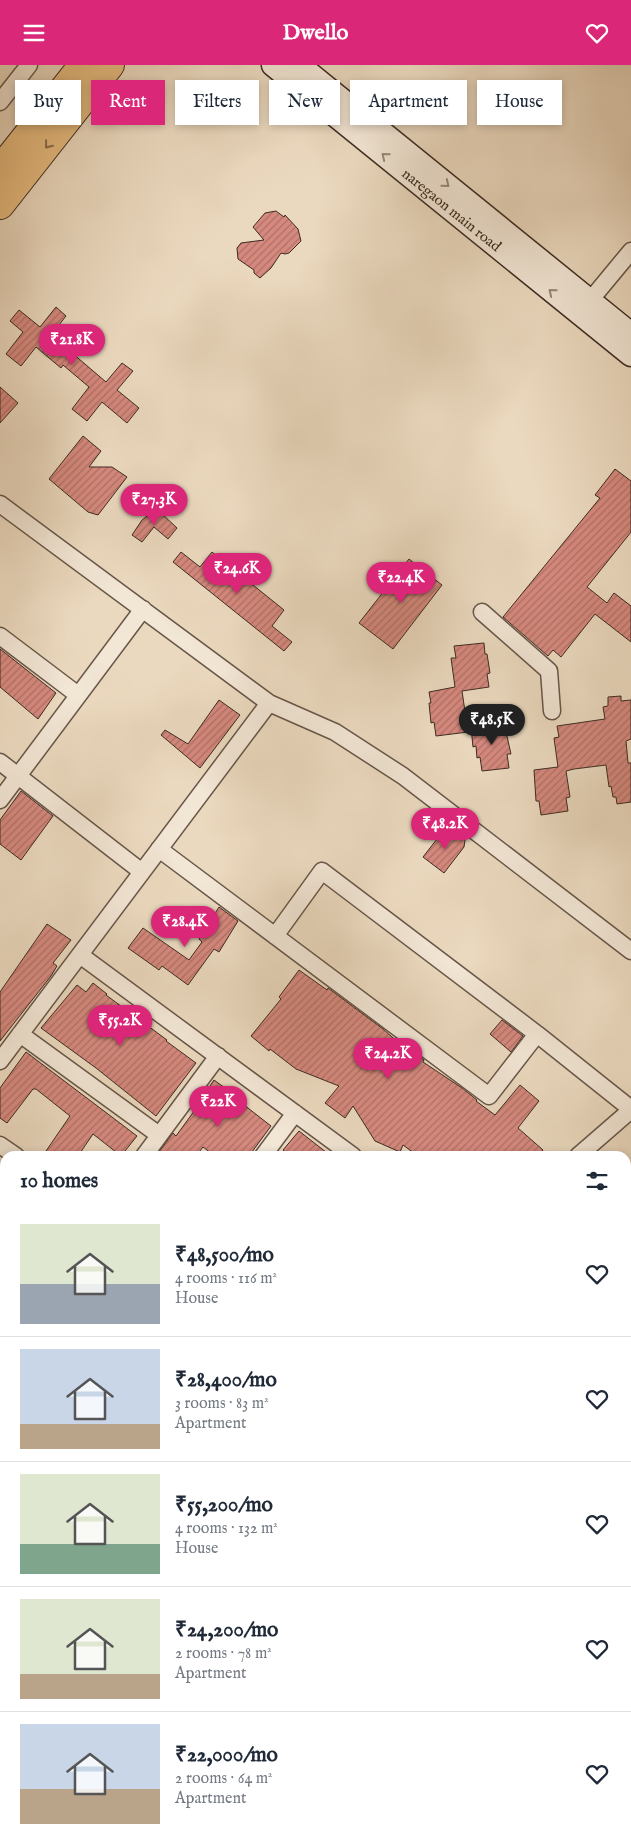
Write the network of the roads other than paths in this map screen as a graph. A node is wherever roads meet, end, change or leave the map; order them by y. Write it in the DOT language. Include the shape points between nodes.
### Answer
graph roads {
  1 [pos="29,65"];
  2 [pos="83,65"];
  3 [pos="110,65"];
  4 [pos="273,65"];
  5 [pos="299,65"];
  6 [pos="0,102"];
  7 [pos="0,170"];
  8 [pos="0,205"];
  9 [pos="631,251"];
  10 [pos="584,308"];
  11 [pos="631,334"];
  12 [pos="631,355"];
  13 [pos="0,504"];
  14 [pos="143,609"];
  15 [pos="482,612"];
  16 [pos="0,636"];
  17 [pos="78,695"];
  18 [pos="270,703"];
  19 [pos="552,711"];
  20 [pos="0,763"];
  21 [pos="18,776"];
  22 [pos="0,800"];
  23 [pos="160,849"];
  24 [pos="142,872"];
  25 [pos="275,936"];
  26 [pos="631,951"];
  27 [pos="80,955"];
  28 [pos="20,1034"];
  29 [pos="537,1034"];
  30 [pos="218,1057"];
  31 [pos="0,1061"];
  32 [pos="631,1109"];
  33 [pos="295,1113"];
  34 [pos="159,1135"];
  35 [pos="148,1151"];
  36 [pos="267,1151"];
  37 [pos="346,1151"];
  38 [pos="584,1151"];
  1 -- 6 [label="street"];
  2 -- 7 [label="highway"];
  3 -- 8 [label="highway, one-way"];
  10 -- 4 [label="street, naregaon main road, one-way"];
  5 -- 10 [label="street, naregaon main road, one-way"];
  9 -- 10 [label="street"];
  10 -- 11 [label="street, naregaon main road"];
  10 -- 12 [label="street, naregaon main road"];
  13 -- 14 [label="street"];
  14 -- 17 [label="street"];
  14 -- 18 [label="street"];
  15 -- 19 [label="street" via="548,671"];
  16 -- 17 [label="street"];
  17 -- 21 [label="street"];
  18 -- 23 [label="street"];
  18 -- 26 [label="street" via="335,732 404,776"];
  20 -- 21 [label="street"];
  21 -- 22 [label="street"];
  21 -- 24 [label="street"];
  23 -- 24 [label="street"];
  23 -- 25 [label="street"];
  24 -- 27 [label="street"];
  25 -- 29 [label="street" via="489,1096"];
  25 -- 29 [label="street" via="322,871"];
  27 -- 28 [label="street"];
  27 -- 30 [label="street"];
  28 -- 31 [label="street"];
  28 -- 34 [label="street"];
  29 -- 32 [label="street"];
  30 -- 33 [label="street"];
  30 -- 34 [label="street"];
  32 -- 38 [label="street"];
  33 -- 36 [label="street"];
  33 -- 37 [label="street"];
  34 -- 35 [label="street"];
}
